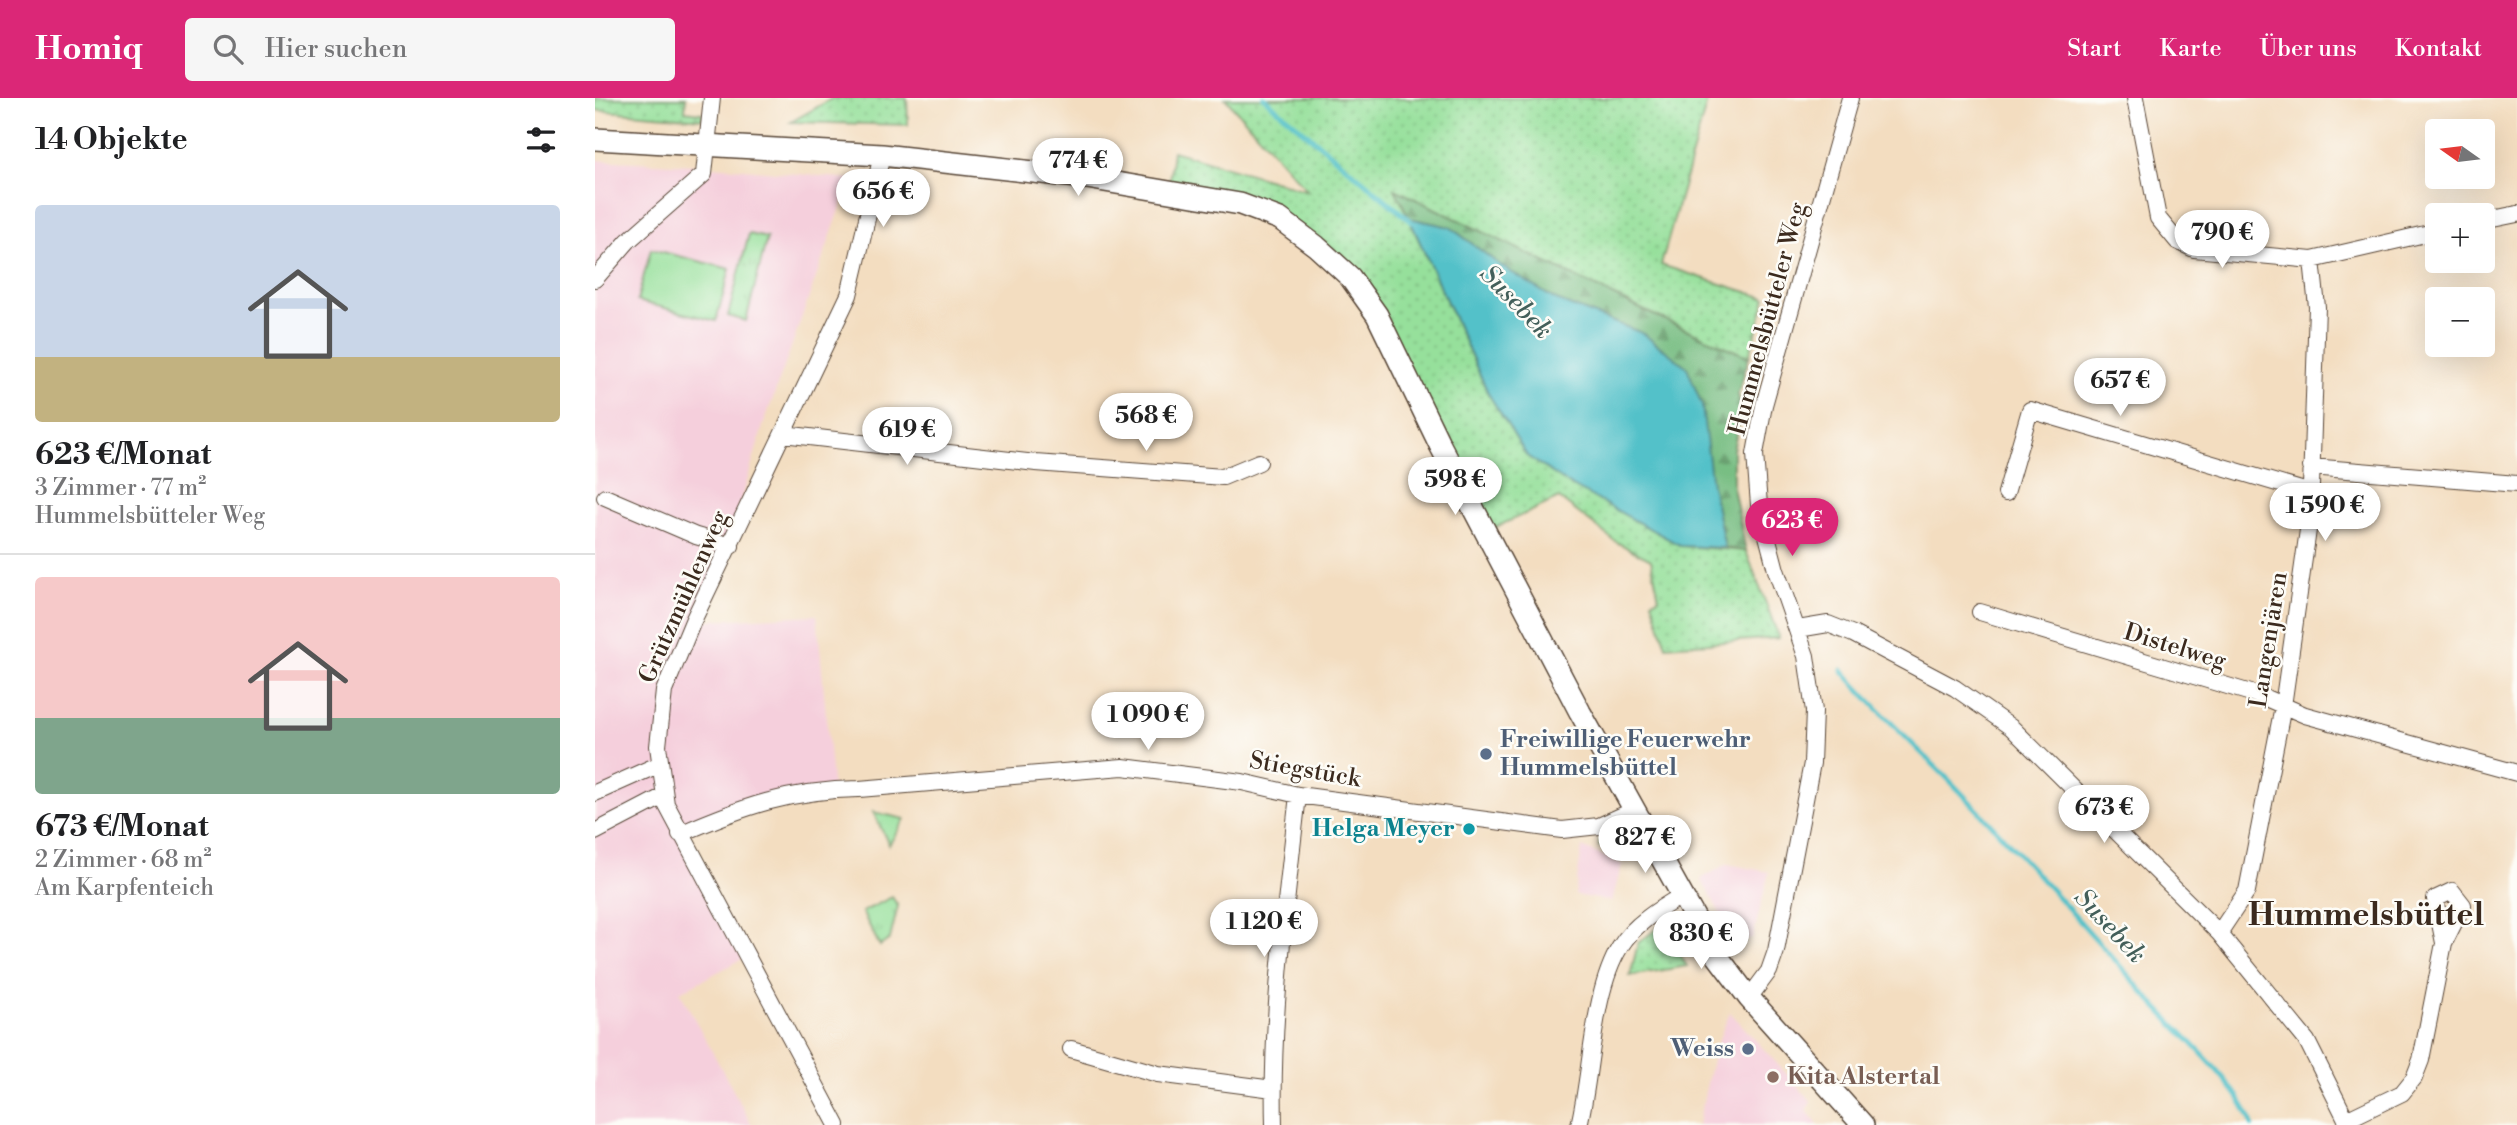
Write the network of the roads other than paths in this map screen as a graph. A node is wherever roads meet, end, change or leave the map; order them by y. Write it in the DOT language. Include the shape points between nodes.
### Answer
graph roads {
  1 [pos="712,98"];
  2 [pos="1850,98"];
  3 [pos="2135,98"];
  4 [pos="595,139"];
  5 [pos="708,146"];
  6 [pos="882,155"];
  7 [pos="2517,214"];
  8 [pos="2495,218"];
  9 [pos="2425,234"];
  10 [pos="2312,260"];
  11 [pos="595,279"];
  12 [pos="783,434"];
  13 [pos="1259,462"];
  14 [pos="2311,467"];
  15 [pos="2517,484"];
  16 [pos="2006,493"];
  17 [pos="2311,493"];
  18 [pos="605,497"];
  19 [pos="731,546"];
  20 [pos="1980,612"];
  21 [pos="1798,629"];
  22 [pos="2283,706"];
  23 [pos="660,764"];
  24 [pos="2517,773"];
  25 [pos="595,793"];
  26 [pos="1298,795"];
  27 [pos="664,796"];
  28 [pos="1632,811"];
  29 [pos="595,832"];
  30 [pos="680,834"];
  31 [pos="1681,895"];
  32 [pos="2219,933"];
  33 [pos="2444,943"];
  34 [pos="1749,998"];
  35 [pos="1070,1049"];
  36 [pos="802,1060"];
  37 [pos="787,1068"];
  38 [pos="1273,1089"];
  39 [pos="2347,1123"];
  40 [pos="837,1125"];
  41 [pos="1274,1125"];
  42 [pos="1580,1125"];
  43 [pos="1863,1125"];
  1 -- 5 [label="street"];
  2 -- 21 [label="street, Hummelsbütteler Weg" via="1764,405 1755,454 1766,535"];
  3 -- 10 [label="street" via="2158,218 2171,236 2194,249"];
  4 -- 5 [label="main road"];
  5 -- 6 [label="main road"];
  5 -- 11 [label="street" via="704,174 628,241"];
  6 -- 12 [label="street, Grützmühlenweg" via="849,295"];
  6 -- 28 [label="main road" via="1031,170 1200,195 1280,219 1316,246 1350,277 1377,315"];
  7 -- 8 [label="street"];
  9 -- 10 [label="street"];
  10 -- 14 [label="street, Langenjären" via="2317,307"];
  12 -- 13 [label="street" via="1036,463 1223,477"];
  12 -- 19 [label="street, Grützmühlenweg"];
  14 -- 15 [label="street"];
  14 -- 17 [label="street, Langenjären"];
  16 -- 17 [label="street" via="2030,410"];
  17 -- 22 [label="street, Langenjären"];
  18 -- 19 [label="street"];
  19 -- 23 [label="street, Grützmühlenweg" via="664,691"];
  20 -- 22 [label="street, Distelweg"];
  21 -- 32 [label="street" via="1828,624 1853,634 1955,688 2012,728"];
  21 -- 34 [label="street, Hummelsbütteler Weg" via="1814,711 1812,763 1776,951 1769,971"];
  22 -- 24 [label="street, Distelweg"];
  22 -- 32 [label="street, Langenjären" via="2247,891"];
  23 -- 25 [label="street"];
  23 -- 27 [label="street, Grützmühlenweg"];
  26 -- 28 [label="street, Stiegstück" via="1562,830 1599,826"];
  26 -- 30 [label="street, Stiegstück" via="1242,782 1123,767 819,790 742,807"];
  26 -- 38 [label="street"];
  27 -- 29 [label="street"];
  27 -- 30 [label="street, Grützmühlenweg"];
  28 -- 31 [label="main road"];
  30 -- 36 [label="street, Grützmühlenweg"];
  31 -- 34 [label="main road" via="1716,956"];
  31 -- 42 [label="street" via="1628,937 1612,962 1603,989"];
  32 -- 39 [label="street" via="2307,1041"];
  33 -- 39 [label="street" via="2414,1078 2402,1093"];
  34 -- 43 [label="main road"];
  35 -- 38 [label="street" via="1158,1074"];
  36 -- 37 [label="street"];
  36 -- 40 [label="street, Grützmühlenweg"];
  38 -- 41 [label="street"];
}
